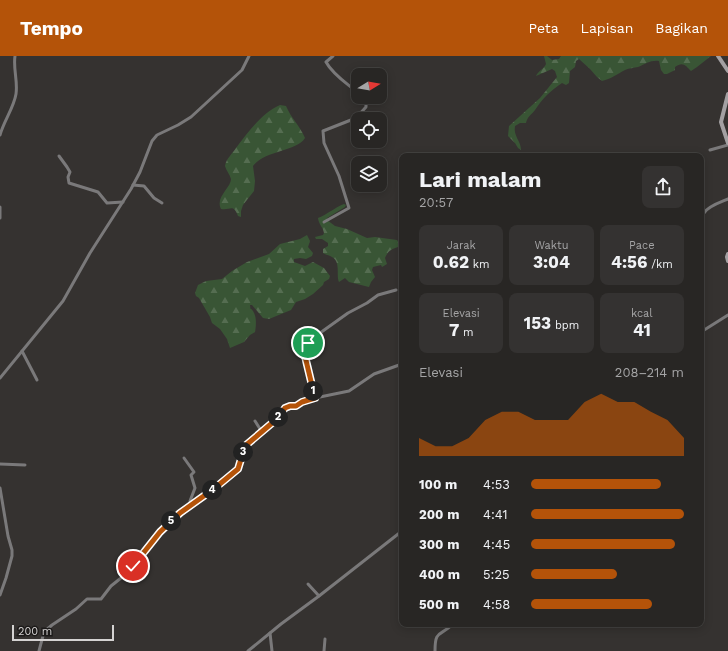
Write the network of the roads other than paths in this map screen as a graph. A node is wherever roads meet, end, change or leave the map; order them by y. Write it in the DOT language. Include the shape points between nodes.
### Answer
graph roads {
  1 [pos="15,56"];
  2 [pos="248,56"];
  3 [pos="332,56"];
  4 [pos="718,56"];
  5 [pos="728,70"];
  6 [pos="351,87"];
  7 [pos="728,94"];
  8 [pos="366,104"];
  9 [pos="0,135"];
  10 [pos="728,144"];
  11 [pos="710,150"];
  12 [pos="59,156"];
  13 [pos="133,185"];
  14 [pos="728,199"];
  15 [pos="123,202"];
  16 [pos="162,203"];
  17 [pos="0,207"];
  18 [pos="704,213"];
  19 [pos="0,218"];
  20 [pos="324,222"];
  21 [pos="396,290"];
  22 [pos="728,315"];
  23 [pos="704,330"];
  24 [pos="22,351"];
  25 [pos="399,365"];
  26 [pos="0,370"];
  27 [pos="4,373"];
  28 [pos="0,378"];
  29 [pos="37,380"];
  30 [pos="315,398"];
  31 [pos="254,421"];
  32 [pos="262,432"];
  33 [pos="184,458"];
  34 [pos="0,464"];
  35 [pos="25,465"];
  36 [pos="0,488"];
  37 [pos="191,505"];
  38 [pos="399,533"];
  39 [pos="308,584"];
  40 [pos="0,594"];
  41 [pos="319,596"];
  42 [pos="450,627"];
  43 [pos="270,633"];
  44 [pos="325,639"];
  45 [pos="40,651"];
  46 [pos="248,651"];
  47 [pos="272,651"];
  48 [pos="324,651"];
  49 [pos="435,651"];
  1 -- 9 [label="street" via="16,97"];
  2 -- 13 [label="street" via="242,70 191,117 157,135"];
  3 -- 6 [label="street" via="326,62 327,65"];
  4 -- 5 [label="street"];
  7 -- 10 [label="street" via="721,122"];
  8 -- 20 [label="street" via="356,118 323,132 324,143 339,176 349,208"];
  10 -- 11 [label="street"];
  12 -- 15 [label="street" via="70,172 69,183 98,192 107,203"];
  13 -- 15 [label="street"];
  13 -- 16 [label="street" via="144,186"];
  14 -- 18 [label="street"];
  15 -- 24 [label="street" via="63,301"];
  17 -- 19 [label="street"];
  21 -- 30 [label="street" via="378,295 348,313 313,338 305,347"];
  22 -- 23 [label="street"];
  24 -- 27 [label="street"];
  24 -- 29 [label="street"];
  25 -- 30 [label="street" via="374,374 349,391"];
  26 -- 27 [label="street"];
  27 -- 28 [label="street"];
  30 -- 32 [label="street" via="285,408"];
  31 -- 32 [label="street"];
  32 -- 37 [label="street" via="245,446 238,469"];
  33 -- 37 [label="street" via="194,472 191,475 195,488"];
  34 -- 35 [label="street"];
  36 -- 40 [label="street" via="12,550"];
  37 -- 45 [label="street" via="160,532 133,566 101,599 87,599 52,624 44,632"];
  38 -- 41 [label="street"];
  39 -- 41 [label="street"];
  41 -- 43 [label="street"];
  42 -- 49 [label="street" via="436,637"];
  43 -- 46 [label="street"];
  43 -- 47 [label="street"];
  44 -- 48 [label="street"];
}
